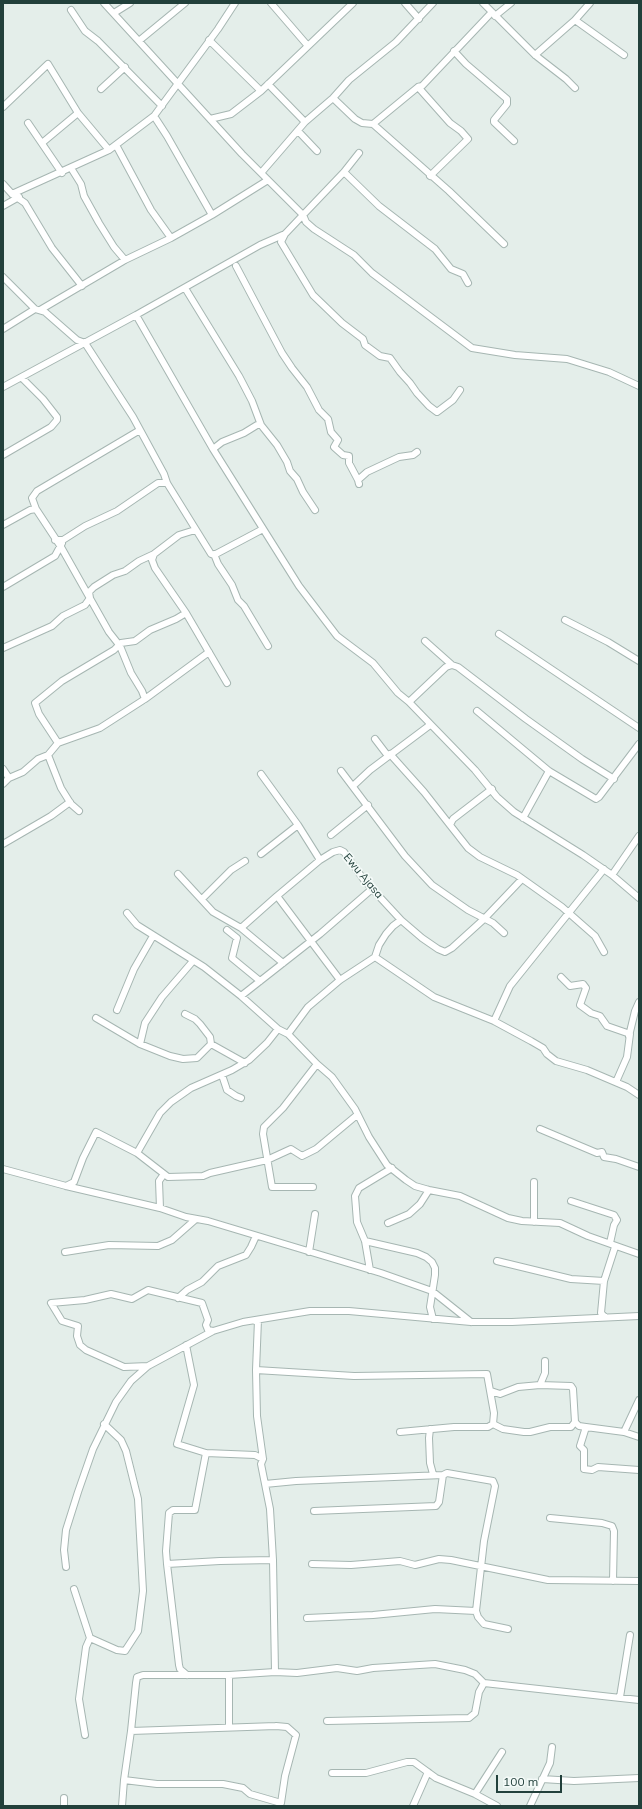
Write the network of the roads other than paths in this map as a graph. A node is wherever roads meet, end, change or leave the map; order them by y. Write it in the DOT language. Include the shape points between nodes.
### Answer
graph roads {
  1 [pos="104,3"];
  2 [pos="130,3"];
  3 [pos="185,3"];
  4 [pos="235,3"];
  5 [pos="271,3"];
  6 [pos="353,3"];
  7 [pos="405,3"];
  8 [pos="433,3"];
  9 [pos="483,3"];
  10 [pos="511,3"];
  11 [pos="590,3"];
  12 [pos="71,10"];
  13 [pos="114,13"];
  14 [pos="494,14"];
  15 [pos="420,19"];
  16 [pos="575,20"];
  17 [pos="140,40"];
  18 [pos="209,40"];
  19 [pos="308,46"];
  20 [pos="454,51"];
  21 [pos="535,55"];
  22 [pos="624,56"];
  23 [pos="126,67"];
  24 [pos="178,82"];
  25 [pos="268,84"];
  26 [pos="418,87"];
  27 [pos="575,88"];
  28 [pos="101,89"];
  29 [pos="261,91"];
  30 [pos="333,98"];
  31 [pos="162,106"];
  32 [pos="3,107"];
  33 [pos="78,113"];
  34 [pos="154,116"];
  35 [pos="210,118"];
  36 [pos="305,122"];
  37 [pos="28,123"];
  38 [pos="373,124"];
  39 [pos="298,131"];
  40 [pos="514,141"];
  41 [pos="42,143"];
  42 [pos="116,145"];
  43 [pos="109,150"];
  44 [pos="317,151"];
  45 [pos="359,153"];
  46 [pos="71,168"];
  47 [pos="344,172"];
  48 [pos="62,173"];
  49 [pos="261,173"];
  50 [pos="430,176"];
  51 [pos="268,180"];
  52 [pos="3,184"];
  53 [pos="14,196"];
  54 [pos="3,206"];
  55 [pos="212,215"];
  56 [pos="303,215"];
  57 [pos="285,234"];
  58 [pos="171,238"];
  59 [pos="504,244"];
  60 [pos="248,252"];
  61 [pos="125,260"];
  62 [pos="231,262"];
  63 [pos="236,266"];
  64 [pos="3,277"];
  65 [pos="468,283"];
  66 [pos="82,286"];
  67 [pos="185,288"];
  68 [pos="38,309"];
  69 [pos="136,315"];
  70 [pos="3,329"];
  71 [pos="85,343"];
  72 [pos="22,378"];
  73 [pos="639,386"];
  74 [pos="3,388"];
  75 [pos="460,390"];
  76 [pos="261,425"];
  77 [pos="140,430"];
  78 [pos="213,449"];
  79 [pos="417,452"];
  80 [pos="3,454"];
  81 [pos="167,483"];
  82 [pos="36,509"];
  83 [pos="315,510"];
  84 [pos="3,525"];
  85 [pos="262,527"];
  86 [pos="195,530"];
  87 [pos="62,543"];
  88 [pos="154,554"];
  89 [pos="214,554"];
  90 [pos="3,587"];
  91 [pos="90,598"];
  92 [pos="186,613"];
  93 [pos="565,620"];
  94 [pos="499,634"];
  95 [pos="425,641"];
  96 [pos="119,645"];
  97 [pos="268,646"];
  98 [pos="3,648"];
  99 [pos="209,652"];
  100 [pos="639,661"];
  101 [pos="452,665"];
  102 [pos="227,683"];
  103 [pos="145,699"];
  104 [pos="409,702"];
  105 [pos="477,711"];
  106 [pos="430,725"];
  107 [pos="639,728"];
  108 [pos="375,739"];
  109 [pos="58,743"];
  110 [pos="639,744"];
  111 [pos="48,755"];
  112 [pos="389,755"];
  113 [pos="3,769"];
  114 [pos="341,771"];
  115 [pos="549,771"];
  116 [pos="261,774"];
  117 [pos="9,778"];
  118 [pos="614,779"];
  119 [pos="3,784"];
  120 [pos="353,786"];
  121 [pos="492,789"];
  122 [pos="70,802"];
  123 [pos="368,805"];
  124 [pos="78,811"];
  125 [pos="453,818"];
  126 [pos="523,818"];
  127 [pos="446,819"];
  128 [pos="298,825"];
  129 [pos="450,825"];
  130 [pos="331,834"];
  131 [pos="639,836"];
  132 [pos="3,844"];
  133 [pos="261,854"];
  134 [pos="320,860"];
  135 [pos="245,861"];
  136 [pos="604,869"];
  137 [pos="178,874"];
  138 [pos="612,875"];
  139 [pos="522,879"];
  140 [pos="372,889"];
  141 [pos="277,896"];
  142 [pos="639,898"];
  143 [pos="202,899"];
  144 [pos="127,913"];
  145 [pos="568,914"];
  146 [pos="484,919"];
  147 [pos="401,920"];
  148 [pos="241,928"];
  149 [pos="227,930"];
  150 [pos="504,933"];
  151 [pos="153,936"];
  152 [pos="310,940"];
  153 [pos="604,952"];
  154 [pos="375,957"];
  155 [pos="193,961"];
  156 [pos="283,963"];
  157 [pos="561,977"];
  158 [pos="340,980"];
  159 [pos="260,981"];
  160 [pos="241,996"];
  161 [pos="639,1002"];
  162 [pos="117,1010"];
  163 [pos="185,1014"];
  164 [pos="96,1018"];
  165 [pos="494,1021"];
  166 [pos="278,1029"];
  167 [pos="288,1034"];
  168 [pos="630,1034"];
  169 [pos="140,1044"];
  170 [pos="211,1044"];
  171 [pos="245,1062"];
  172 [pos="317,1064"];
  173 [pos="222,1075"];
  174 [pos="616,1082"];
  175 [pos="639,1095"];
  176 [pos="241,1098"];
  177 [pos="357,1115"];
  178 [pos="540,1129"];
  179 [pos="137,1153"];
  180 [pos="268,1160"];
  181 [pos="639,1167"];
  182 [pos="392,1168"];
  183 [pos="3,1169"];
  184 [pos="164,1174"];
  185 [pos="534,1182"];
  186 [pos="66,1186"];
  187 [pos="313,1187"];
  188 [pos="428,1190"];
  189 [pos="571,1201"];
  190 [pos="160,1208"];
  191 [pos="315,1214"];
  192 [pos="196,1220"];
  193 [pos="534,1222"];
  194 [pos="388,1223"];
  195 [pos="256,1236"];
  196 [pos="365,1242"];
  197 [pos="612,1245"];
  198 [pos="65,1252"];
  199 [pos="309,1252"];
  200 [pos="639,1254"];
  201 [pos="497,1260"];
  202 [pos="370,1270"];
  203 [pos="604,1281"];
  204 [pos="187,1290"];
  205 [pos="429,1290"];
  206 [pos="178,1298"];
  207 [pos="190,1299"];
  208 [pos="639,1316"];
  209 [pos="605,1317"];
  210 [pos="433,1319"];
  211 [pos="471,1322"];
  212 [pos="213,1331"];
  213 [pos="186,1345"];
  214 [pos="545,1361"];
  215 [pos="148,1366"];
  216 [pos="256,1370"];
  217 [pos="540,1385"];
  218 [pos="491,1391"];
  219 [pos="639,1400"];
  220 [pos="575,1422"];
  221 [pos="104,1424"];
  222 [pos="493,1424"];
  223 [pos="586,1427"];
  224 [pos="430,1430"];
  225 [pos="400,1432"];
  226 [pos="624,1432"];
  227 [pos="639,1437"];
  228 [pos="206,1453"];
  229 [pos="263,1459"];
  230 [pos="639,1470"];
  231 [pos="434,1474"];
  232 [pos="443,1475"];
  233 [pos="266,1484"];
  234 [pos="314,1511"];
  235 [pos="550,1518"];
  236 [pos="273,1560"];
  237 [pos="167,1564"];
  238 [pos="312,1564"];
  239 [pos="483,1566"];
  240 [pos="66,1567"];
  241 [pos="613,1581"];
  242 [pos="639,1581"];
  243 [pos="74,1589"];
  244 [pos="476,1612"];
  245 [pos="307,1618"];
  246 [pos="508,1629"];
  247 [pos="630,1635"];
  248 [pos="90,1638"];
  249 [pos="275,1672"];
  250 [pos="187,1675"];
  251 [pos="229,1675"];
  252 [pos="484,1683"];
  253 [pos="620,1697"];
  254 [pos="639,1700"];
  255 [pos="327,1721"];
  256 [pos="228,1727"];
  257 [pos="131,1731"];
  258 [pos="85,1734"];
  259 [pos="552,1747"];
  260 [pos="502,1752"];
  261 [pos="428,1772"];
  262 [pos="332,1773"];
  263 [pos="639,1778"];
  264 [pos="542,1779"];
  265 [pos="124,1780"];
  266 [pos="474,1794"];
  267 [pos="64,1798"];
  268 [pos="284,1805"];
  269 [pos="64,1806"];
  270 [pos="122,1806"];
  271 [pos="413,1806"];
  272 [pos="497,1806"];
  273 [pos="530,1806"];
  1 -- 13 [label="street"];
  2 -- 13 [label="street"];
  3 -- 17 [label="street"];
  4 -- 18 [label="street"];
  5 -- 19 [label="street"];
  6 -- 19 [label="street"];
  7 -- 15 [label="street"];
  8 -- 15 [label="street"];
  9 -- 14 [label="street"];
  10 -- 14 [label="street"];
  11 -- 16 [label="street"];
  12 -- 23 [label="street" via="85,31"];
  13 -- 17 [label="street"];
  14 -- 20 [label="street"];
  14 -- 21 [label="street"];
  15 -- 30 [label="street" via="385,52 349,80"];
  16 -- 21 [label="street"];
  16 -- 22 [label="street"];
  17 -- 24 [label="street"];
  18 -- 24 [label="street"];
  18 -- 29 [label="street"];
  19 -- 25 [label="street"];
  20 -- 26 [label="street" via="422,86"];
  20 -- 40 [label="street" via="507,99 507,104 494,122"];
  21 -- 27 [label="street"];
  23 -- 28 [label="street"];
  23 -- 31 [label="street"];
  24 -- 31 [label="street"];
  24 -- 35 [label="street"];
  25 -- 29 [label="street"];
  25 -- 36 [label="street"];
  26 -- 38 [label="street"];
  26 -- 50 [label="street" via="468,139"];
  29 -- 35 [label="street" via="231,114"];
  30 -- 36 [label="street"];
  30 -- 38 [label="street" via="355,119"];
  31 -- 34 [label="street"];
  32 -- 33 [label="street" via="48,64"];
  33 -- 41 [label="street"];
  33 -- 43 [label="street"];
  34 -- 42 [label="street"];
  34 -- 55 [label="street"];
  35 -- 49 [label="street"];
  36 -- 39 [label="street"];
  37 -- 41 [label="street"];
  38 -- 50 [label="street"];
  39 -- 44 [label="street"];
  39 -- 49 [label="street"];
  41 -- 48 [label="street"];
  42 -- 43 [label="street"];
  42 -- 58 [label="street" via="151,210"];
  43 -- 46 [label="street"];
  45 -- 47 [label="street"];
  46 -- 48 [label="street"];
  46 -- 61 [label="street" via="81,184 84,196"];
  47 -- 56 [label="street"];
  47 -- 65 [label="street" via="379,206 435,249 451,269 463,274"];
  48 -- 53 [label="street"];
  49 -- 51 [label="street"];
  50 -- 59 [label="street"];
  51 -- 55 [label="street"];
  51 -- 56 [label="street"];
  52 -- 53 [label="street"];
  53 -- 54 [label="street"];
  53 -- 66 [label="street" via="26,203 52,248"];
  55 -- 58 [label="street"];
  56 -- 57 [label="street"];
  56 -- 73 [label="street" via="314,229 354,255 372,273 472,348 515,355 567,359 613,374"];
  57 -- 60 [label="street"];
  57 -- 75 [label="street" via="281,242 313,295 363,339 365,345 380,356 390,358 410,382 416,394 429,406 437,412 453,400"];
  58 -- 61 [label="street"];
  60 -- 62 [label="street"];
  60 -- 63 [label="street"];
  61 -- 66 [label="street"];
  62 -- 63 [label="street" via="229,264"];
  62 -- 67 [label="street"];
  63 -- 79 [label="street" via="282,353 308,387 319,410 328,419 331,432 338,440 334,447 343,455 349,456 349,463 360,479 399,457"];
  64 -- 68 [label="street"];
  66 -- 68 [label="street"];
  67 -- 69 [label="street"];
  67 -- 76 [label="street" via="239,376"];
  68 -- 70 [label="street"];
  68 -- 71 [label="street" via="77,340"];
  69 -- 71 [label="street"];
  69 -- 78 [label="street"];
  71 -- 72 [label="street"];
  71 -- 77 [label="street"];
  72 -- 74 [label="street"];
  72 -- 80 [label="street" via="43,399 57,420 52,427"];
  76 -- 78 [label="street" via="222,442"];
  76 -- 83 [label="street" via="277,445"];
  77 -- 81 [label="street"];
  77 -- 82 [label="street" via="37,491 32,498"];
  78 -- 85 [label="street"];
  81 -- 86 [label="street"];
  81 -- 87 [label="street" via="158,484 117,511 85,526"];
  82 -- 84 [label="street"];
  82 -- 87 [label="street" via="55,540"];
  85 -- 89 [label="street"];
  85 -- 104 [label="street" via="299,586 337,636 370,660"];
  86 -- 88 [label="street" via="179,535"];
  86 -- 89 [label="street" via="210,553"];
  87 -- 90 [label="street" via="55,556"];
  87 -- 91 [label="street"];
  88 -- 91 [label="street" via="94,587 89,592"];
  88 -- 92 [label="street" via="152,560 155,568"];
  89 -- 97 [label="street" via="238,600"];
  91 -- 96 [label="street"];
  91 -- 98 [label="street" via="85,605 63,616 52,626"];
  92 -- 96 [label="street" via="150,630 135,641"];
  92 -- 99 [label="street"];
  93 -- 100 [label="street"];
  94 -- 107 [label="street"];
  95 -- 101 [label="street"];
  96 -- 103 [label="street"];
  96 -- 109 [label="street" via="62,681 35,703 39,714"];
  99 -- 102 [label="street"];
  99 -- 103 [label="street"];
  101 -- 104 [label="street" via="441,671"];
  101 -- 118 [label="street" via="582,759"];
  103 -- 109 [label="street" via="100,728"];
  104 -- 106 [label="street"];
  105 -- 115 [label="street"];
  106 -- 112 [label="street"];
  106 -- 121 [label="street"];
  108 -- 112 [label="street"];
  109 -- 111 [label="street"];
  110 -- 118 [label="street"];
  111 -- 117 [label="street" via="38,759 24,772"];
  111 -- 122 [label="street" via="61,788"];
  112 -- 120 [label="street"];
  112 -- 127 [label="street"];
  113 -- 117 [label="street"];
  114 -- 120 [label="street"];
  115 -- 118 [label="street" via="596,799"];
  115 -- 126 [label="street"];
  116 -- 128 [label="street"];
  117 -- 119 [label="street"];
  120 -- 123 [label="street"];
  121 -- 125 [label="street"];
  121 -- 126 [label="street"];
  122 -- 124 [label="street"];
  122 -- 132 [label="street"];
  123 -- 130 [label="street"];
  123 -- 146 [label="street" via="405,856 432,885"];
  125 -- 127 [label="street"];
  125 -- 129 [label="street"];
  126 -- 136 [label="street"];
  127 -- 129 [label="street"];
  128 -- 133 [label="street"];
  128 -- 134 [label="street"];
  129 -- 139 [label="street" via="468,848"];
  131 -- 138 [label="street"];
  134 -- 140 [label="street, Ewu Ajasa" via="337,850 344,852"];
  134 -- 141 [label="street, Ewu Ajasa"];
  135 -- 143 [label="street" via="231,870"];
  136 -- 138 [label="street"];
  136 -- 145 [label="street"];
  137 -- 143 [label="street"];
  138 -- 142 [label="street"];
  139 -- 145 [label="street"];
  139 -- 146 [label="street"];
  140 -- 147 [label="street, Ewu Ajasa"];
  140 -- 152 [label="street"];
  141 -- 148 [label="street, Ewu Ajasa"];
  141 -- 152 [label="street"];
  143 -- 148 [label="street" via="213,912"];
  144 -- 151 [label="street" via="137,925"];
  145 -- 153 [label="street" via="595,936"];
  145 -- 165 [label="street" via="510,986"];
  146 -- 147 [label="street, Ewu Ajasa" via="445,952 422,938"];
  146 -- 150 [label="street"];
  147 -- 154 [label="street" via="386,934"];
  148 -- 156 [label="street"];
  149 -- 159 [label="street" via="236,938 232,958"];
  151 -- 155 [label="street"];
  151 -- 162 [label="street" via="134,969"];
  152 -- 156 [label="street"];
  152 -- 158 [label="street"];
  154 -- 158 [label="street"];
  154 -- 165 [label="street" via="434,997"];
  155 -- 160 [label="street"];
  155 -- 169 [label="street" via="162,997 145,1023"];
  156 -- 159 [label="street"];
  157 -- 168 [label="street" via="570,986 583,984 586,988 580,1005 600,1016 607,1026"];
  158 -- 167 [label="street" via="303,1012"];
  159 -- 160 [label="street"];
  160 -- 166 [label="street"];
  161 -- 168 [label="street" via="634,1011"];
  163 -- 170 [label="street" via="200,1024 210,1037"];
  164 -- 169 [label="street"];
  165 -- 174 [label="street" via="543,1048 556,1061"];
  166 -- 167 [label="street"];
  166 -- 171 [label="street" via="267,1043"];
  167 -- 172 [label="street"];
  168 -- 174 [label="street" via="627,1057"];
  169 -- 170 [label="street" via="170,1056 190,1060 199,1057"];
  170 -- 171 [label="street"];
  171 -- 173 [label="street"];
  172 -- 177 [label="street" via="337,1082"];
  172 -- 180 [label="street" via="283,1108 264,1127"];
  173 -- 176 [label="street" via="227,1090"];
  173 -- 179 [label="street" via="191,1088 171,1102 160,1113"];
  174 -- 175 [label="street"];
  177 -- 180 [label="street" via="316,1149 302,1156 289,1150"];
  177 -- 182 [label="street" via="386,1165"];
  178 -- 181 [label="street" via="597,1153 602,1152 604,1157"];
  179 -- 184 [label="street"];
  179 -- 186 [label="street" via="96,1132 74,1182"];
  180 -- 184 [label="street" via="203,1176 168,1177"];
  180 -- 187 [label="street" via="272,1187"];
  182 -- 188 [label="street" via="410,1183"];
  182 -- 196 [label="street" via="362,1185 355,1194 357,1222"];
  183 -- 186 [label="street"];
  184 -- 190 [label="street" via="158,1181"];
  185 -- 193 [label="street"];
  186 -- 190 [label="street"];
  188 -- 193 [label="street" via="460,1196 508,1218"];
  188 -- 194 [label="street" via="420,1204 409,1214"];
  189 -- 197 [label="street" via="614,1215 617,1220"];
  190 -- 192 [label="street"];
  191 -- 199 [label="street"];
  192 -- 195 [label="street" via="208,1221"];
  192 -- 198 [label="street" via="172,1240 158,1246 109,1245"];
  193 -- 197 [label="street" via="560,1224"];
  195 -- 199 [label="street"];
  195 -- 204 [label="street" via="246,1255 218,1266 202,1282"];
  196 -- 202 [label="street"];
  196 -- 205 [label="street" via="412,1251 426,1257 435,1268 435,1280"];
  197 -- 200 [label="street"];
  197 -- 203 [label="street"];
  199 -- 202 [label="street"];
  201 -- 203 [label="street" via="571,1279"];
  202 -- 205 [label="street"];
  203 -- 209 [label="street" via="601,1313"];
  204 -- 206 [label="street"];
  204 -- 207 [label="street"];
  205 -- 210 [label="street"];
  205 -- 211 [label="street"];
  206 -- 207 [label="street"];
  206 -- 215 [label="street" via="148,1290 132,1299 111,1294 85,1300 51,1303 62,1321 78,1326 77,1336 80,1345 86,1350 124,1368"];
  207 -- 212 [label="street" via="202,1303 208,1320 206,1325 208,1330"];
  208 -- 209 [label="street"];
  209 -- 211 [label="street"];
  210 -- 211 [label="street"];
  210 -- 212 [label="street" via="348,1311 310,1311 243,1322"];
  212 -- 213 [label="street"];
  213 -- 215 [label="street"];
  213 -- 216 [label="street" via="258,1320"];
  213 -- 228 [label="street" via="194,1385 177,1444"];
  214 -- 217 [label="street" via="545,1372"];
  215 -- 221 [label="street" via="123,1391"];
  216 -- 218 [label="street" via="354,1376 487,1374"];
  216 -- 229 [label="street" via="257,1416"];
  217 -- 218 [label="street" via="518,1387 500,1394"];
  217 -- 220 [label="street" via="573,1387"];
  218 -- 222 [label="street"];
  219 -- 226 [label="street"];
  220 -- 222 [label="street" via="570,1427 550,1427 530,1432 509,1430"];
  220 -- 223 [label="street"];
  221 -- 240 [label="street" via="81,1481 66,1530"];
  221 -- 248 [label="street" via="122,1440 133,1476 138,1499 143,1591 138,1631 126,1651 117,1650"];
  222 -- 224 [label="street" via="488,1427"];
  223 -- 226 [label="street"];
  223 -- 230 [label="street" via="580,1446 584,1450 584,1469 592,1470 598,1467"];
  224 -- 225 [label="street"];
  224 -- 231 [label="street" via="430,1463"];
  226 -- 227 [label="street"];
  228 -- 229 [label="street" via="255,1455"];
  228 -- 237 [label="street" via="195,1510 173,1510 169,1513"];
  229 -- 233 [label="street" via="261,1464"];
  231 -- 232 [label="street"];
  231 -- 233 [label="street"];
  232 -- 234 [label="street" via="439,1502 436,1506"];
  232 -- 239 [label="street" via="447,1472 495,1482 484,1541"];
  233 -- 236 [label="street"];
  235 -- 241 [label="street" via="612,1526"];
  236 -- 237 [label="street"];
  236 -- 249 [label="street"];
  237 -- 250 [label="street" via="179,1665"];
  238 -- 239 [label="street" via="351,1565 400,1561 415,1565 439,1559"];
  239 -- 241 [label="street" via="548,1580"];
  239 -- 244 [label="street"];
  241 -- 242 [label="street"];
  243 -- 248 [label="street"];
  244 -- 245 [label="street" via="435,1609"];
  244 -- 246 [label="street" via="484,1624"];
  247 -- 253 [label="street"];
  248 -- 258 [label="street" via="86,1647 79,1699"];
  249 -- 251 [label="street"];
  249 -- 252 [label="street" via="297,1673 337,1668 357,1671 436,1664 465,1670 475,1674"];
  250 -- 251 [label="street"];
  250 -- 257 [label="street" via="137,1677"];
  251 -- 256 [label="street"];
  252 -- 253 [label="street"];
  252 -- 255 [label="street" via="479,1692 474,1715 469,1718"];
  253 -- 254 [label="street"];
  256 -- 257 [label="street"];
  256 -- 268 [label="street" via="287,1727 296,1735 285,1776"];
  257 -- 265 [label="street"];
  259 -- 264 [label="street" via="550,1763"];
  260 -- 266 [label="street"];
  261 -- 262 [label="street" via="414,1762 407,1762 366,1773"];
  261 -- 266 [label="street"];
  261 -- 271 [label="street"];
  263 -- 264 [label="street" via="574,1781"];
  264 -- 273 [label="street"];
  265 -- 268 [label="street" via="157,1784 223,1784 243,1788 250,1794"];
  265 -- 270 [label="street"];
  266 -- 272 [label="street"];
  267 -- 269 [label="street"];
}
